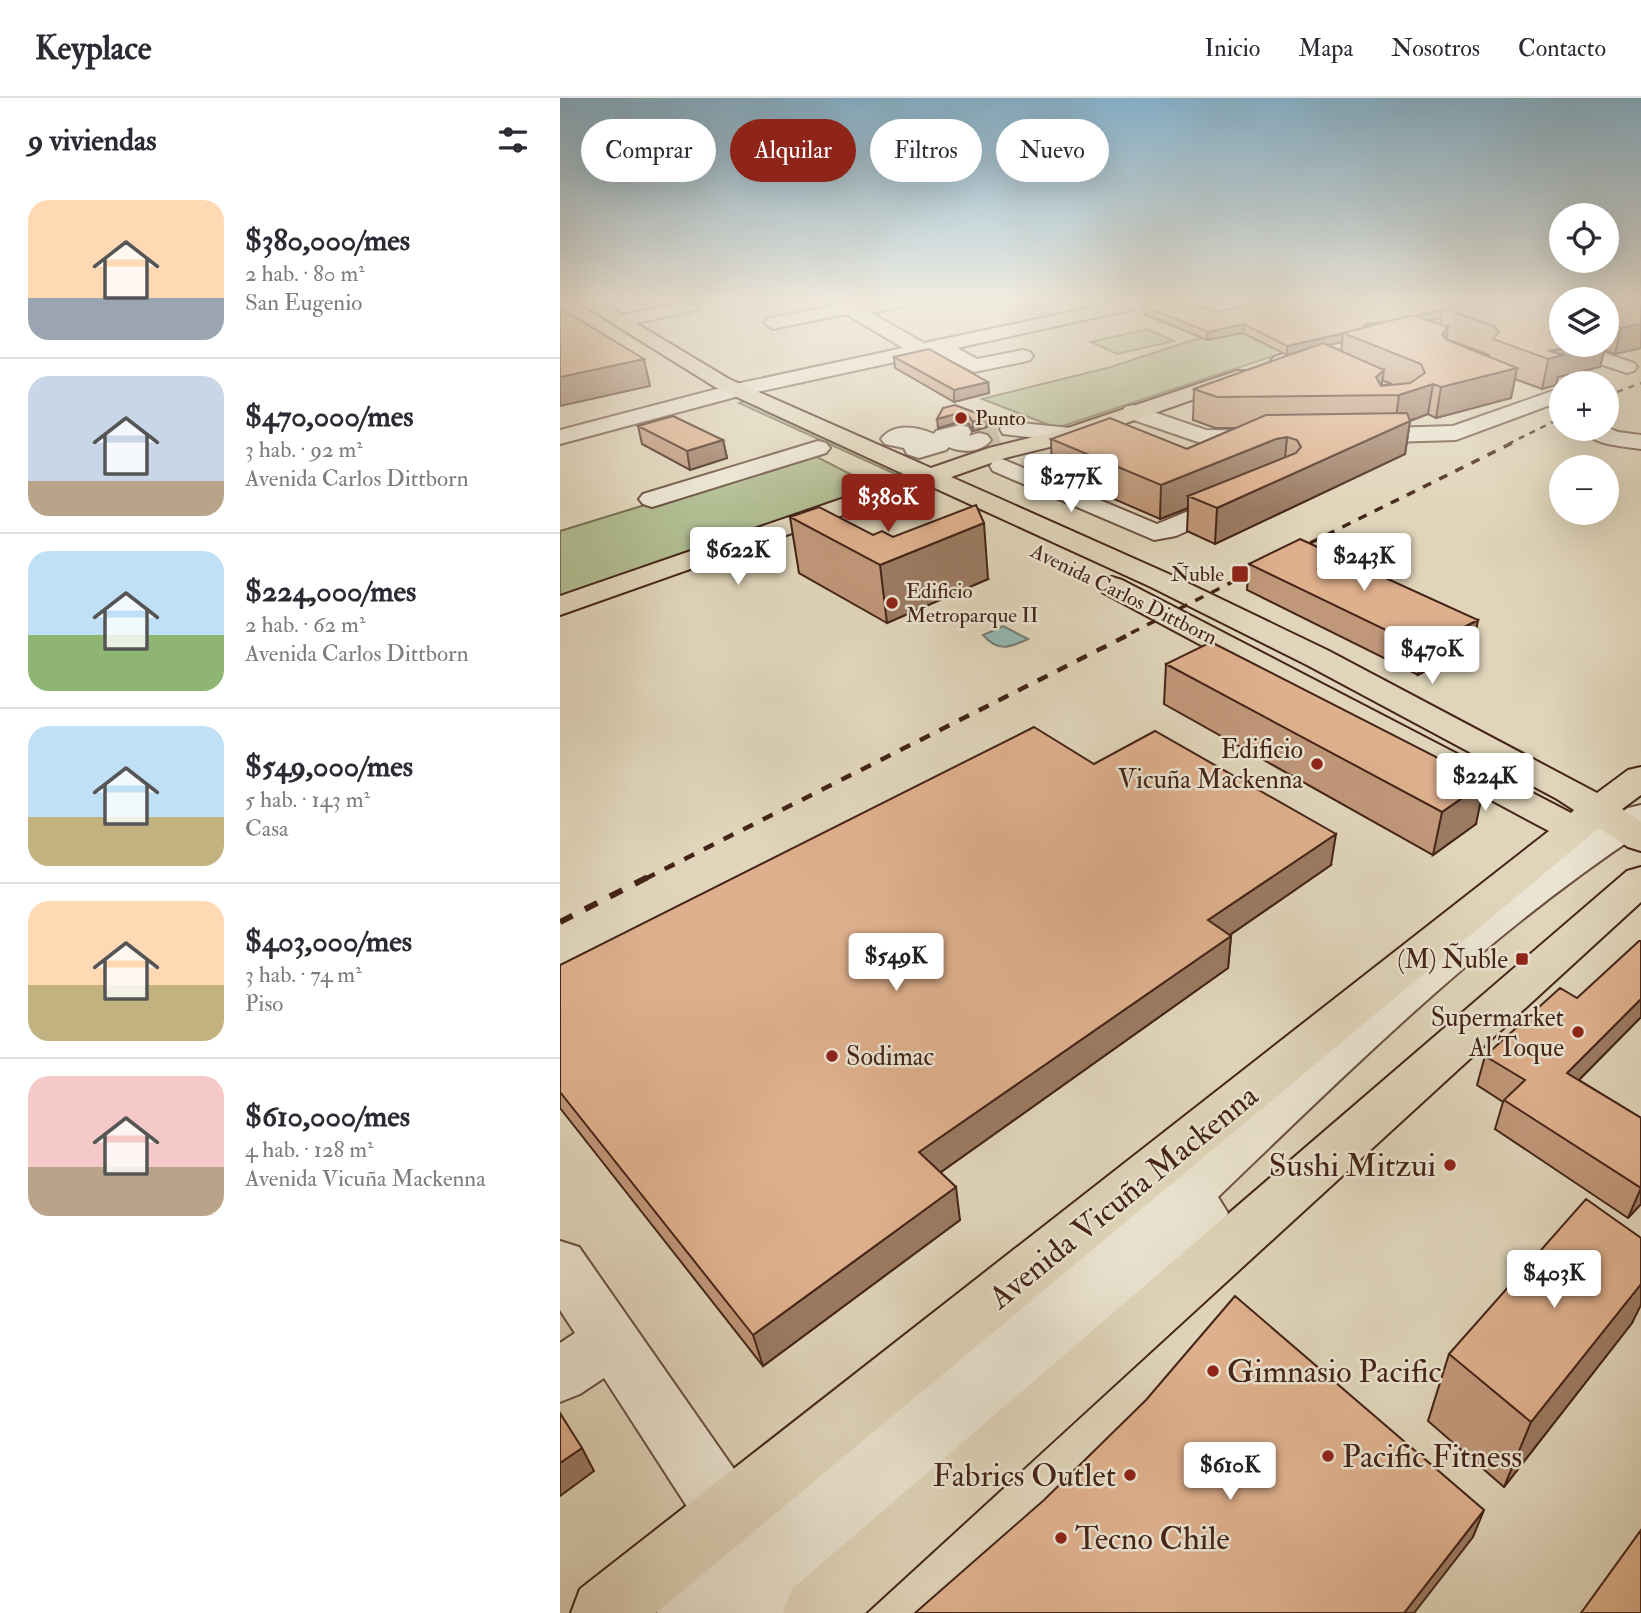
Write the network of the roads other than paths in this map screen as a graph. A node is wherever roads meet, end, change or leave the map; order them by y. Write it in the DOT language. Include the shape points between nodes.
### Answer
graph roads {
  1 [pos="680,369"];
  2 [pos="688,369"];
  3 [pos="810,369"];
  4 [pos="1264,369"];
  5 [pos="1511,388"];
  6 [pos="717,389"];
  7 [pos="1549,396"];
  8 [pos="1549,398"];
  9 [pos="643,409"];
  10 [pos="1133,412"];
  11 [pos="1395,413"];
  12 [pos="1619,424"];
  13 [pos="560,425"];
  14 [pos="1641,429"];
  15 [pos="1079,431"];
  16 [pos="1443,435"];
  17 [pos="1337,436"];
  18 [pos="560,437"];
  19 [pos="1284,437"];
  20 [pos="1258,438"];
  21 [pos="1619,439"];
  22 [pos="1123,441"];
  23 [pos="1641,442"];
  24 [pos="855,443"];
  25 [pos="818,448"];
  26 [pos="942,451"];
  27 [pos="1198,461"];
  28 [pos="1002,466"];
  29 [pos="1260,489"];
  30 [pos="652,499"];
  31 [pos="560,606"];
  32 [pos="560,626"];
  33 [pos="1641,778"];
  34 [pos="1616,830"];
  35 [pos="1641,880"];
  36 [pos="560,1264"];
  37 [pos="612,1341"];
  38 [pos="560,1375"];
  39 [pos="728,1514"];
  40 [pos="604,1613"];
  41 [pos="690,1613"];
  42 [pos="760,1613"];
  43 [pos="816,1613"];
  1 -- 6 [label="main road, Avenida Carlos Dittborn"];
  2 -- 6 [label="main road, Avenida Carlos Dittborn"];
  3 -- 6 [label="street"];
  4 -- 10 [label="main road"];
  5 -- 7 [label="street"];
  6 -- 9 [label="street"];
  6 -- 24 [label="main road, Avenida Carlos Dittborn"];
  6 -- 25 [label="main road, Avenida Carlos Dittborn"];
  8 -- 16 [label="street"];
  9 -- 13 [label="street"];
  9 -- 18 [label="street"];
  10 -- 15 [label="main road"];
  10 -- 20 [label="street" via="1196,435"];
  11 -- 16 [label="street"];
  12 -- 14 [label="street"];
  15 -- 22 [label="street"];
  15 -- 26 [label="main road"];
  15 -- 26 [label="street"];
  15 -- 28 [label="main road"];
  16 -- 17 [label="street"];
  19 -- 20 [label="street"];
  20 -- 27 [label="street" via="1226,456"];
  21 -- 23 [label="street"];
  24 -- 26 [label="street"];
  25 -- 26 [label="main road, Avenida Carlos Dittborn"];
  25 -- 30 [label="street"];
  26 -- 28 [label="main road"];
  26 -- 31 [label="main road"];
  26 -- 32 [label="main road" via="833,533"];
  26 -- 34 [label="main road, Avenida Carlos Dittborn" via="1247,622 1408,704"];
  28 -- 29 [label="street" via="1159,532"];
  33 -- 34 [label="main road, Avenida Vicuña Mackenna"];
  34 -- 39 [label="main road, Avenida Vicuña Mackenna"];
  34 -- 41 [label="street" via="1527,893 1455,953 1130,1246"];
  34 -- 42 [label="street" via="1512,928 1382,1036 1057,1357"];
  35 -- 43 [label="main road"];
  36 -- 37 [label="street"];
  37 -- 38 [label="street"];
  37 -- 39 [label="street"];
  39 -- 40 [label="main road, Avenida Vicuña Mackenna"];
}
